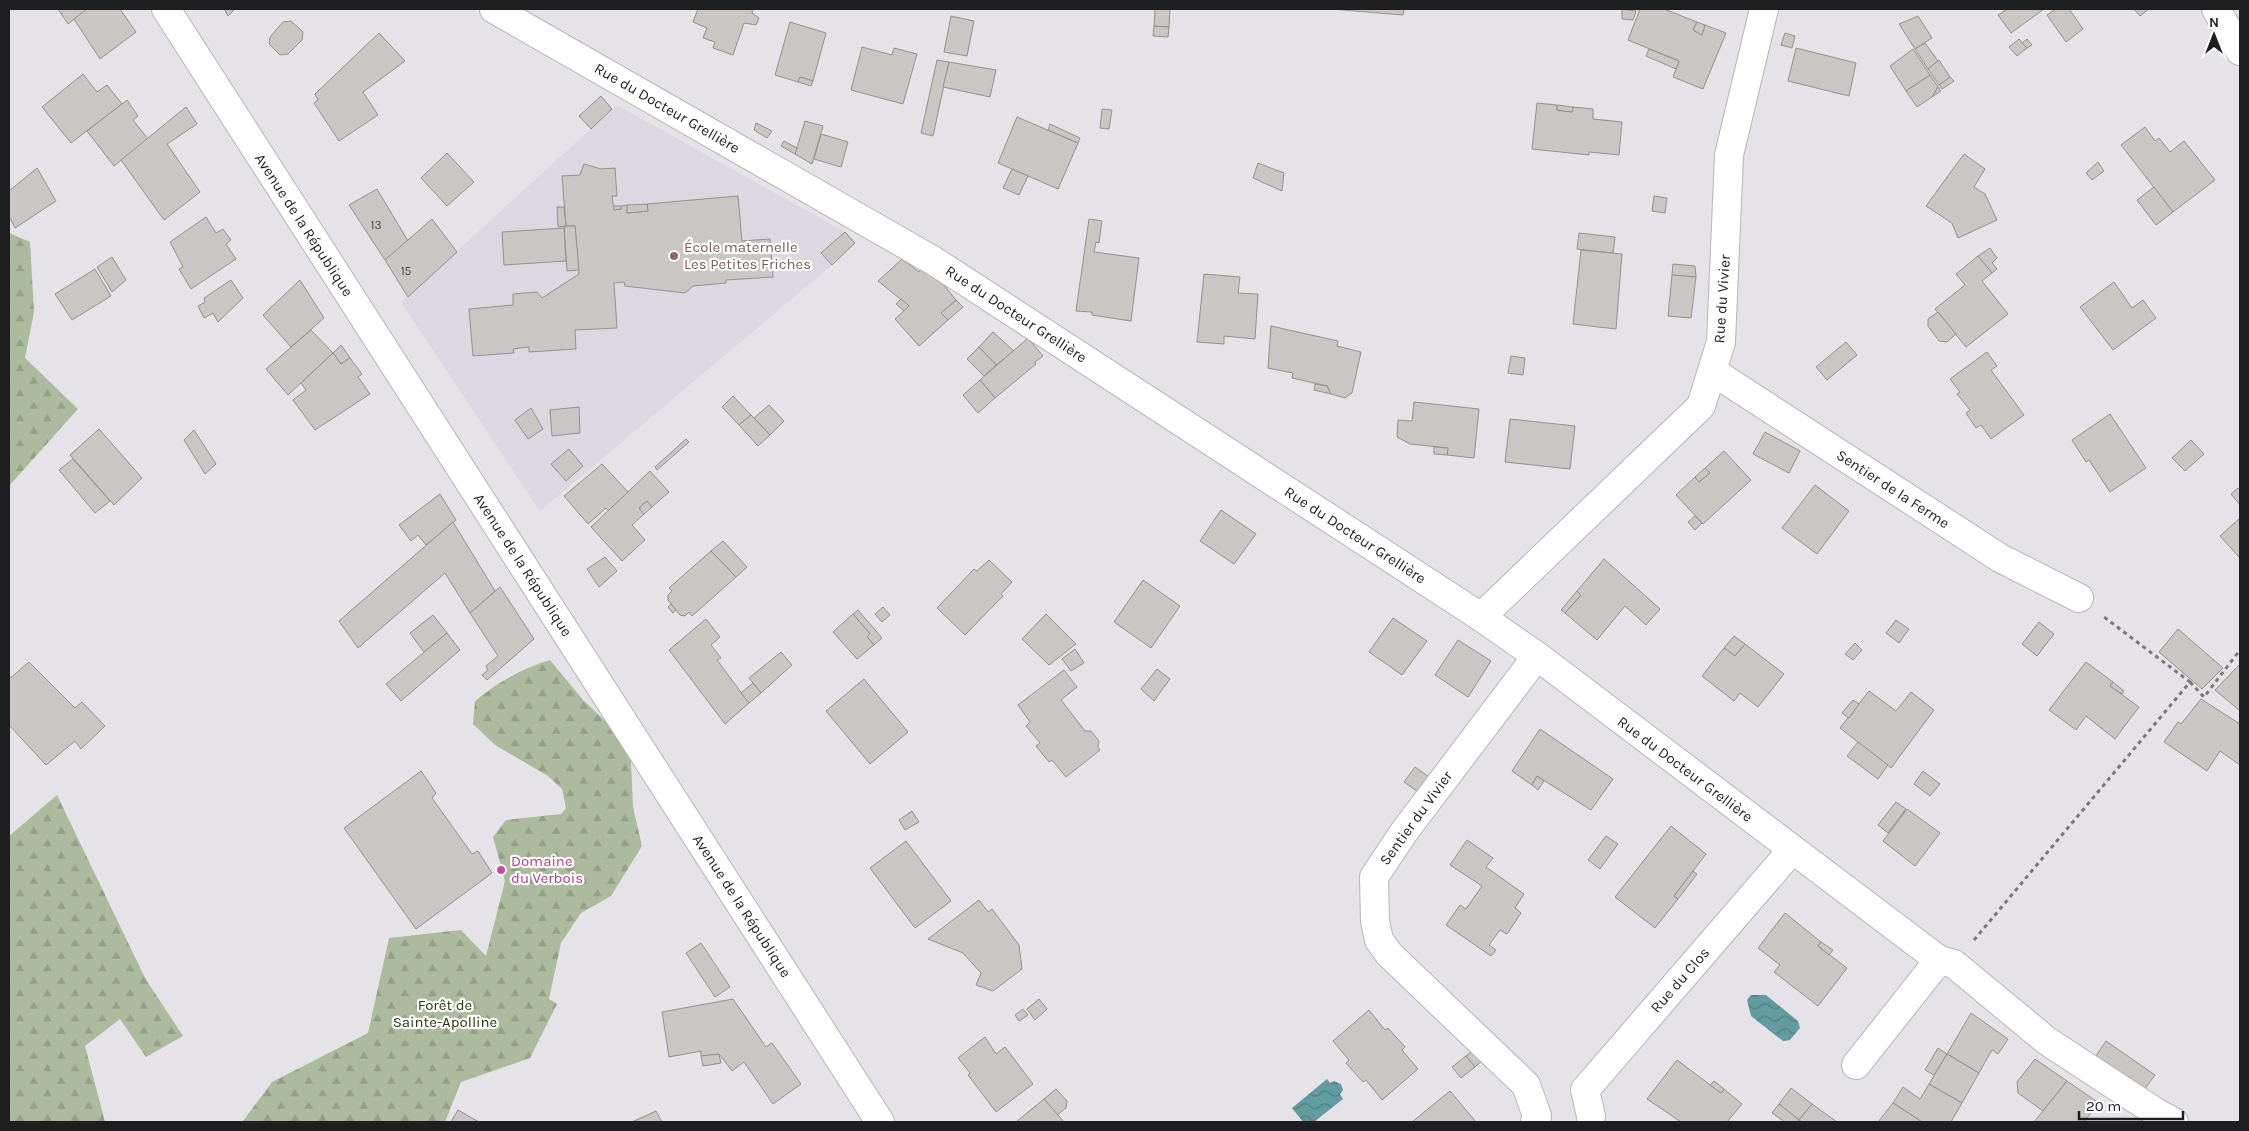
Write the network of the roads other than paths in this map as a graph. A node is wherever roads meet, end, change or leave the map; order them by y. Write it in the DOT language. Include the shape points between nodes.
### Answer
graph roads {
  1 [pos="166,9"];
  2 [pos="494,9"];
  3 [pos="1764,9"];
  4 [pos="2216,9"];
  5 [pos="2240,51"];
  6 [pos="1712,371"];
  7 [pos="2079,598"];
  8 [pos="1482,617"];
  9 [pos="1537,656"];
  10 [pos="1792,850"];
  11 [pos="1946,962"];
  12 [pos="1856,1065"];
  13 [pos="1591,1116"];
  14 [pos="880,1122"];
  15 [pos="1535,1122"];
  16 [pos="2174,1122"];
  1 -- 14 [label="street, Avenue de la République"];
  2 -- 8 [label="street, Rue du Docteur Grellière" via="934,261"];
  3 -- 6 [label="street, Rue du Vivier" via="1729,155 1721,342"];
  4 -- 5 [label="street"];
  6 -- 7 [label="street, Sentier de la Ferme" via="2000,558"];
  6 -- 8 [label="street, Rue du Vivier" via="1701,406"];
  8 -- 9 [label="street, Rue du Docteur Grellière"];
  9 -- 10 [label="street, Rue du Docteur Grellière"];
  9 -- 15 [label="street, Sentier du Vivier" via="1404,832 1374,877 1379,940 1389,954 1526,1085 1537,1116"];
  10 -- 11 [label="street, Rue du Docteur Grellière"];
  10 -- 13 [label="street, Rue du Clos" via="1585,1090"];
  11 -- 12 [label="street"];
  11 -- 16 [label="street, Rue du Docteur Grellière" via="2047,1041"];
}
